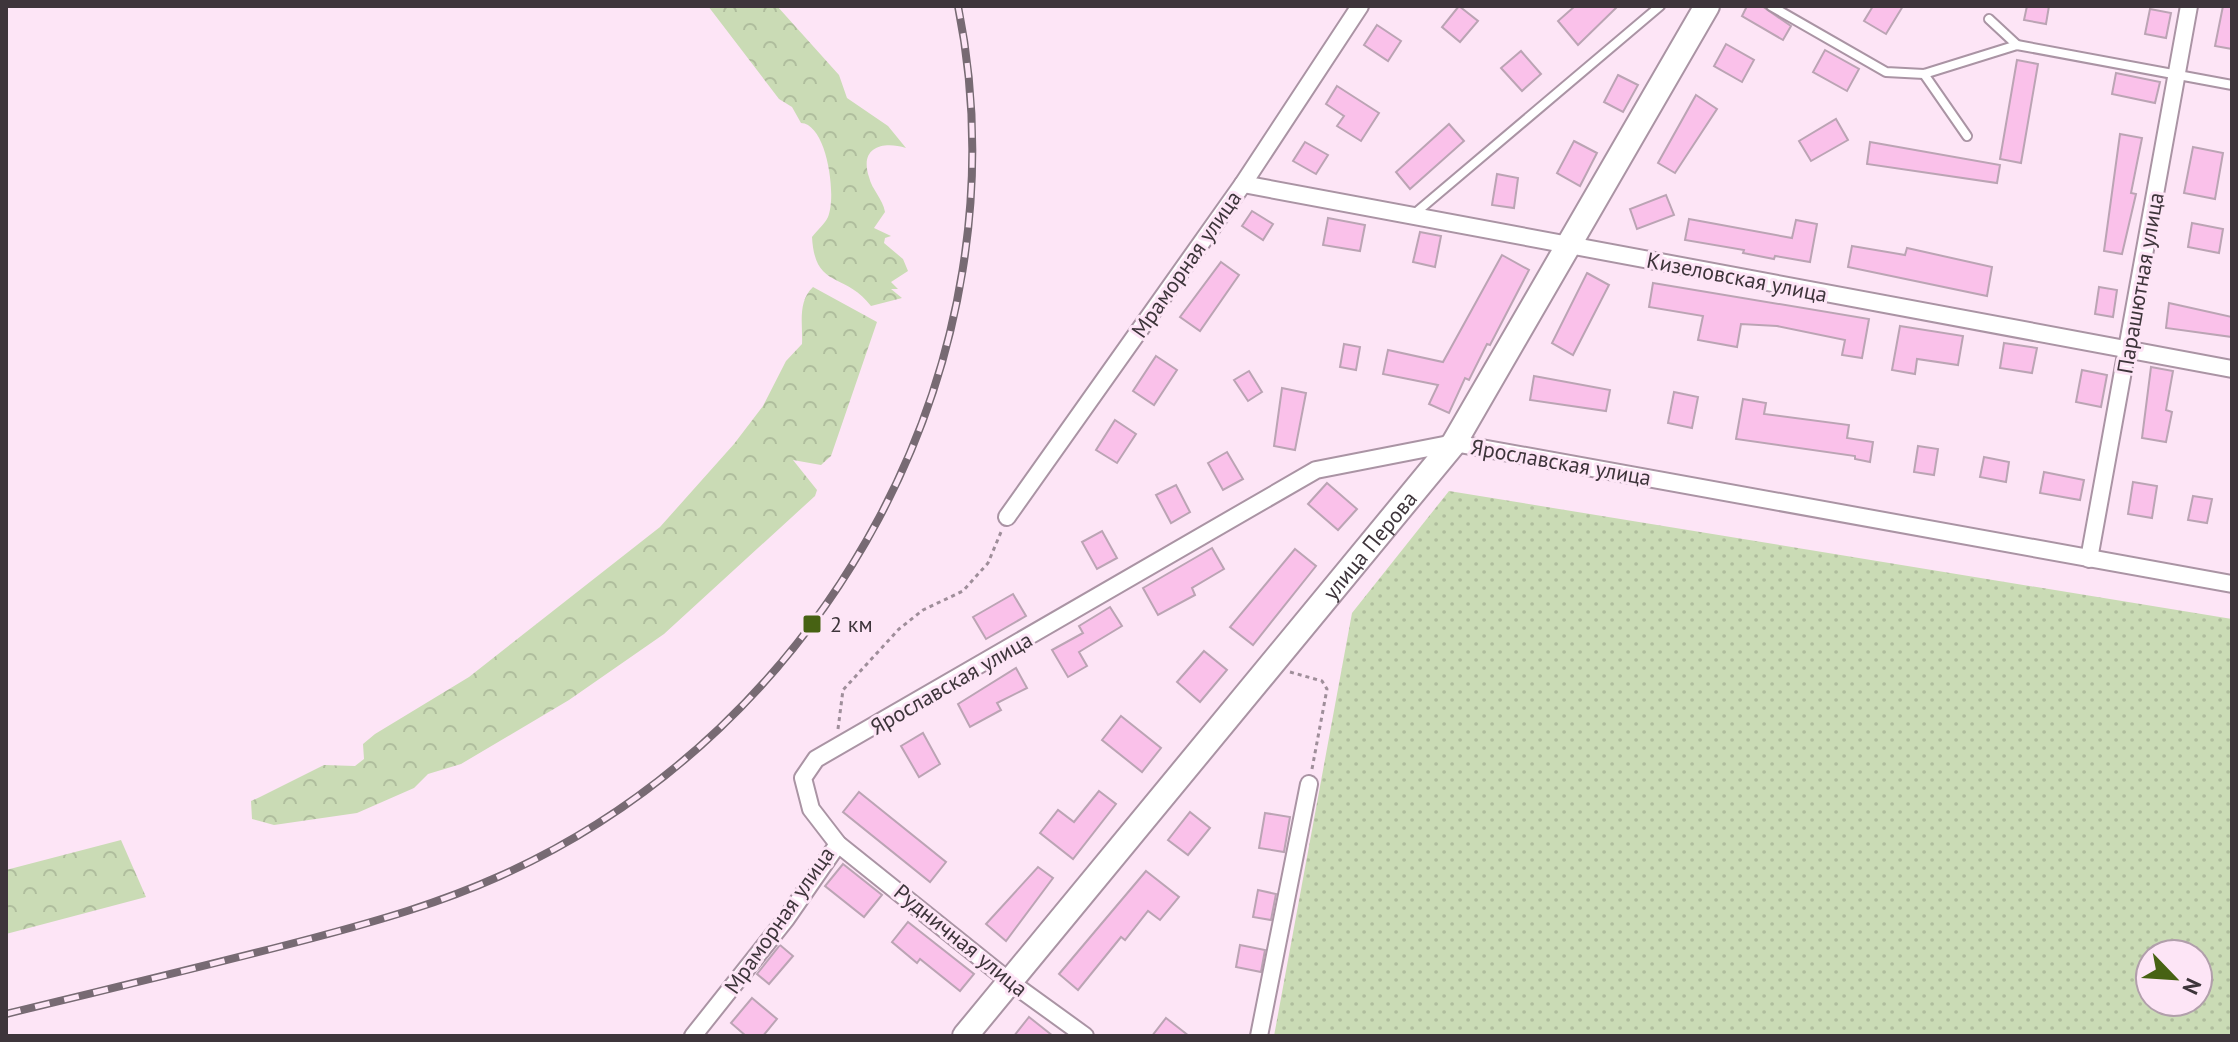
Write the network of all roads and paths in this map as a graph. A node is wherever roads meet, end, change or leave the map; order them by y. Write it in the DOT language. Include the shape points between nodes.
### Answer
graph roads {
  1 [pos="1360,6"];
  2 [pos="1660,6"];
  3 [pos="1707,6"];
  4 [pos="1771,6"];
  5 [pos="2189,6"];
  6 [pos="1989,19"];
  7 [pos="2017,45"];
  8 [pos="1924,74"];
  9 [pos="2178,74"];
  10 [pos="2232,85"];
  11 [pos="1967,136"];
  12 [pos="1243,184"];
  13 [pos="1411,216"];
  14 [pos="1572,245"];
  15 [pos="2128,351"];
  16 [pos="2232,369"];
  17 [pos="1454,443"];
  18 [pos="1007,517"];
  19 [pos="2089,559"];
  20 [pos="2232,584"];
  21 [pos="1290,672"];
  22 [pos="836,749"];
  23 [pos="816,759"];
  24 [pos="1309,784"];
  25 [pos="838,844"];
  26 [pos="1009,981"];
  27 [pos="693,1036"];
  28 [pos="965,1036"];
  29 [pos="1085,1036"];
  30 [pos="1259,1036"];
  1 -- 12 [label="street, Мраморная улица"];
  2 -- 13 [label="lane"];
  3 -- 14 [label="main road, улица Перова"];
  4 -- 8 [label="lane" via="1886,72"];
  5 -- 9 [label="street, Парашютная улица"];
  6 -- 7 [label="lane"];
  7 -- 8 [label="lane"];
  7 -- 9 [label="lane"];
  8 -- 11 [label="lane"];
  9 -- 10 [label="lane"];
  9 -- 15 [label="street, Парашютная улица"];
  12 -- 13 [label="street, Кизеловская улица"];
  12 -- 18 [label="street, Мраморная улица"];
  13 -- 14 [label="street, Кизеловская улица"];
  14 -- 15 [label="street, Кизеловская улица"];
  14 -- 17 [label="main road, улица Перова"];
  15 -- 16 [label="street, Кизеловская улица"];
  15 -- 19 [label="street, Парашютная улица"];
  17 -- 19 [label="street, Ярославская улица"];
  17 -- 22 [label="street, Ярославская улица" via="1316,470"];
  17 -- 26 [label="main road, улица Перова"];
  18 -- 22 [label="path" via="988,563 963,591 923,610 899,629 843,690"];
  19 -- 20 [label="street, Ярославская улица"];
  21 -- 24 [label="path" via="1322,681 1327,689"];
  22 -- 23 [label="street, Ярославская улица"];
  23 -- 25 [label="street, Мраморная улица" via="803,778 803,790 818,822"];
  24 -- 30 [label="street"];
  25 -- 26 [label="street, Рудничная улица"];
  25 -- 27 [label="street, Мраморная улица"];
  26 -- 28 [label="main road, улица Перова"];
  26 -- 29 [label="street, Рудничная улица"];
}
